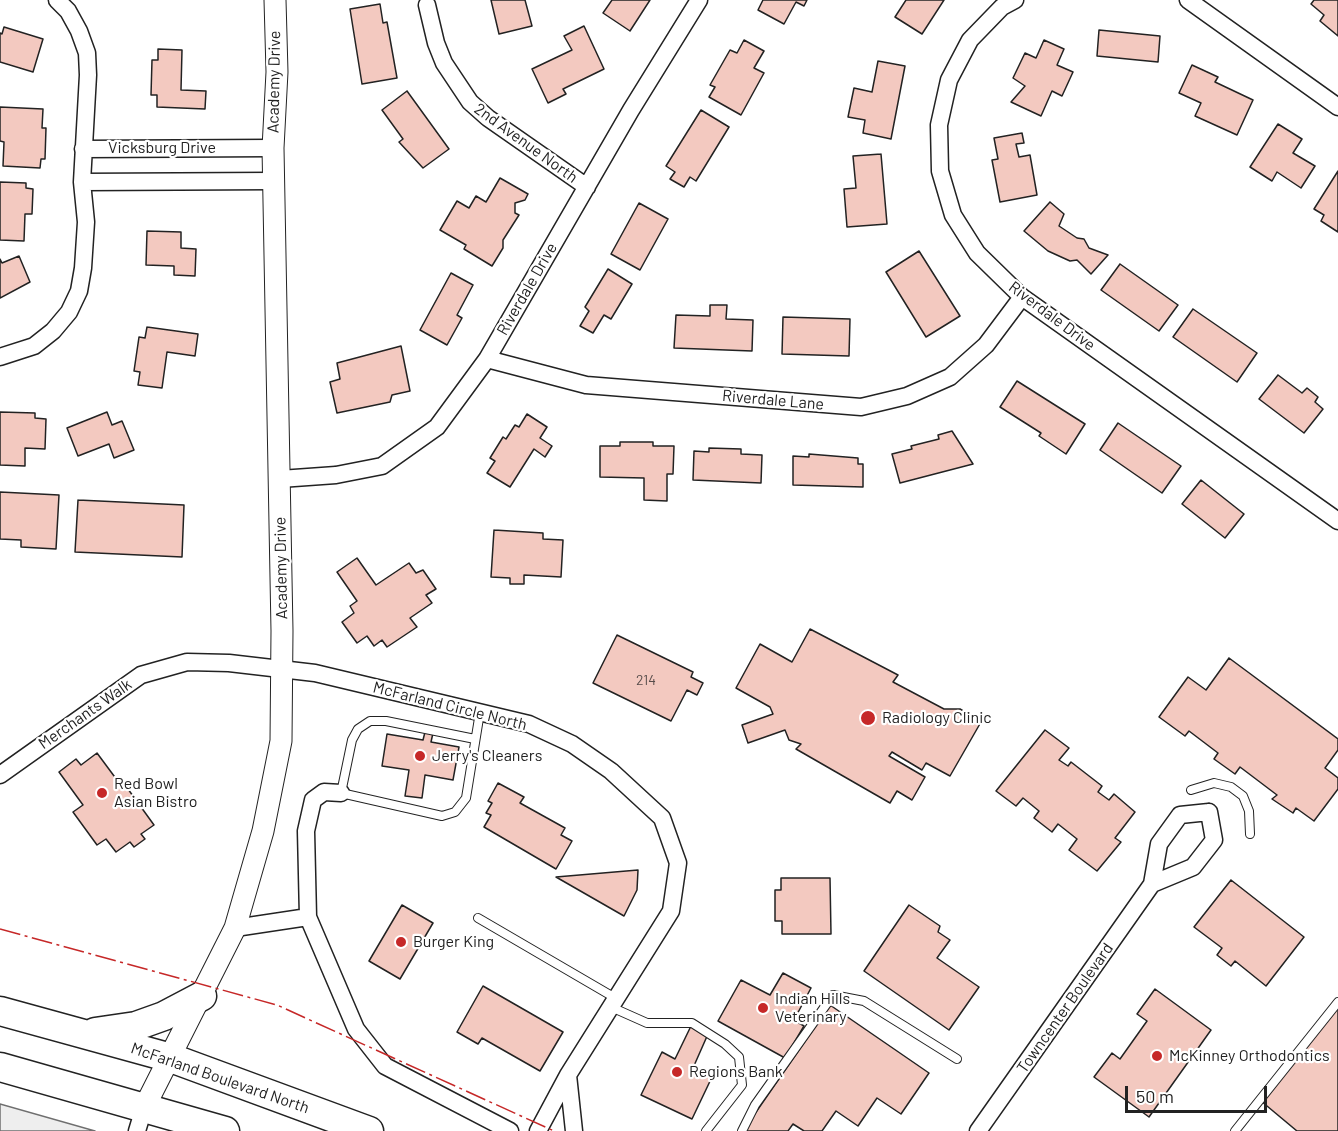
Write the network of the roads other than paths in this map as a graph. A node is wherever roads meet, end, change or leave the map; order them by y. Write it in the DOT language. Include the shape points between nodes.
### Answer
graph roads {
  1 [pos="57,0"];
  2 [pos="275,0"];
  3 [pos="699,0"];
  4 [pos="1015,0"];
  5 [pos="1188,0"];
  6 [pos="428,5"];
  7 [pos="1338,107"];
  8 [pos="273,148"];
  9 [pos="84,149"];
  10 [pos="274,181"];
  11 [pos="82,182"];
  12 [pos="586,187"];
  13 [pos="1022,297"];
  14 [pos="0,357"];
  15 [pos="487,359"];
  16 [pos="280,479"];
  17 [pos="1338,521"];
  18 [pos="282,669"];
  19 [pos="315,673"];
  20 [pos="480,712"];
  21 [pos="475,739"];
  22 [pos="0,775"];
  23 [pos="1191,790"];
  24 [pos="341,793"];
  25 [pos="1250,834"];
  26 [pos="1152,884"];
  27 [pos="308,917"];
  28 [pos="478,918"];
  29 [pos="235,928"];
  30 [pos="202,996"];
  31 [pos="1338,1002"];
  32 [pos="614,1003"];
  33 [pos="0,1011"];
  34 [pos="81,1034"];
  35 [pos="171,1058"];
  36 [pos="957,1059"];
  37 [pos="0,1067"];
  38 [pos="568,1075"];
  39 [pos="140,1119"];
  40 [pos="225,1131"];
  41 [pos="369,1131"];
  42 [pos="510,1131"];
  43 [pos="538,1131"];
  44 [pos="574,1131"];
  45 [pos="706,1131"];
  46 [pos="742,1131"];
  47 [pos="978,1131"];
  48 [pos="1235,1131"];
  1 -- 9 [label="street" via="80,31 87,53"];
  2 -- 8 [label="street, Academy Drive"];
  3 -- 12 [label="street, Riverdale Drive"];
  4 -- 13 [label="street, Riverdale Drive" via="970,40 949,80 939,125 940,171 953,215 977,254"];
  5 -- 7 [label="street"];
  6 -- 12 [label="street, 2nd Avenue North" via="436,43 447,69 470,102"];
  8 -- 9 [label="street, Vicksburg Drive"];
  8 -- 10 [label="street, Academy Drive"];
  9 -- 11 [label="street, Vicksburg Drive"];
  10 -- 11 [label="street, Vicksburg Drive"];
  10 -- 16 [label="street, Academy Drive"];
  11 -- 14 [label="street, Vicksburg Drive" via="86,222 83,268 74,302 53,331 34,346"];
  12 -- 15 [label="street, Riverdale Drive"];
  13 -- 15 [label="street, Riverdale Lane" via="986,345 950,377 907,396 861,407 586,385"];
  13 -- 17 [label="street, Riverdale Drive"];
  15 -- 16 [label="street, Riverdale Drive" via="437,427 382,466 336,475"];
  16 -- 18 [label="street, Academy Drive"];
  18 -- 19 [label="street, Merchants Walk"];
  18 -- 22 [label="street, Merchants Walk" via="187,663 141,675"];
  18 -- 29 [label="street, Academy Drive" via="281,741 263,831"];
  19 -- 20 [label="street, McFarland Circle North"];
  20 -- 21 [label="lane"];
  20 -- 32 [label="street, McFarland Circle North" via="529,724 572,744 610,771 662,818 678,863 671,911"];
  21 -- 24 [label="lane" via="386,721 370,722 358,729 352,740"];
  21 -- 24 [label="lane" via="466,798 449,815"];
  23 -- 25 [label="lane" via="1214,783 1231,787 1243,796 1250,811"];
  24 -- 27 [label="street" via="324,792 314,800 306,831"];
  26 -- 26 [label="street" via="1193,867 1214,840 1209,812 1180,815 1160,844"];
  26 -- 47 [label="street, Towncenter Boulevard"];
  27 -- 29 [label="street"];
  27 -- 42 [label="street" via="356,1029 385,1066"];
  28 -- 32 [label="lane"];
  29 -- 30 [label="street, Academy Drive"];
  30 -- 34 [label="highway" via="136,1026"];
  30 -- 35 [label="street, Academy Drive"];
  31 -- 48 [label="lane"];
  32 -- 38 [label="street, McFarland Circle North"];
  32 -- 45 [label="lane" via="647,1023 692,1023 739,1057 742,1084"];
  33 -- 34 [label="highway, McFarland Boulevard North"];
  34 -- 35 [label="highway, McFarland Boulevard North"];
  35 -- 39 [label="street, Academy Drive"];
  35 -- 41 [label="highway, McFarland Boulevard North"];
  36 -- 46 [label="lane" via="864,1001 833,995 755,1106"];
  37 -- 39 [label="highway"];
  38 -- 43 [label="street, McFarland Circle North"];
  38 -- 44 [label="street"];
  39 -- 40 [label="highway"];
}
